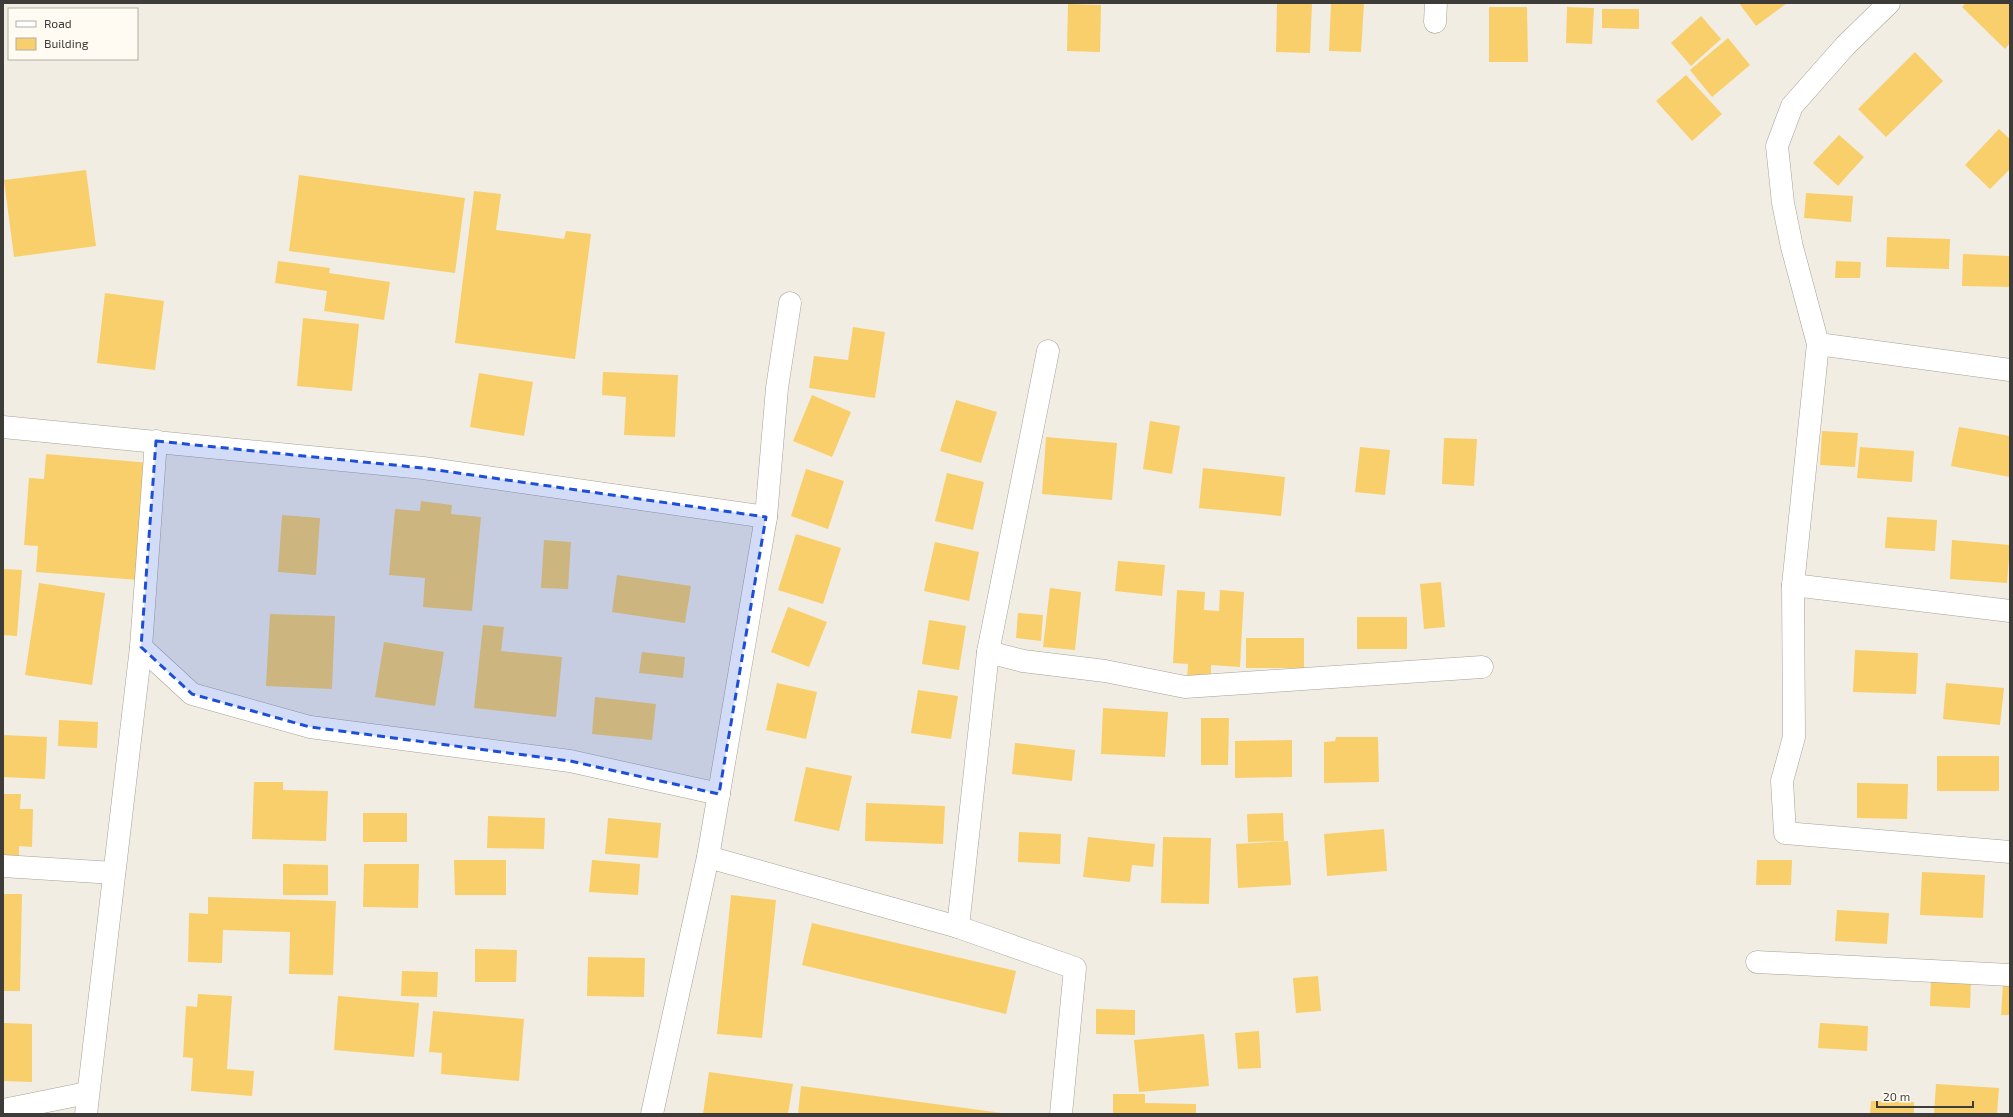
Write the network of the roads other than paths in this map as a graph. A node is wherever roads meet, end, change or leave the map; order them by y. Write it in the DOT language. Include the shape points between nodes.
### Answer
graph roads {
  1 [pos="1889,3"];
  2 [pos="790,303"];
  3 [pos="1818,344"];
  4 [pos="1048,351"];
  5 [pos="2010,370"];
  6 [pos="3,427"];
  7 [pos="156,441"];
  8 [pos="766,517"];
  9 [pos="1793,585"];
  10 [pos="2010,610"];
  11 [pos="141,647"];
  12 [pos="988,652"];
  13 [pos="1482,667"];
  14 [pos="718,794"];
  15 [pos="2010,852"];
  16 [pos="708,857"];
  17 [pos="3,866"];
  18 [pos="114,873"];
  19 [pos="958,927"];
  20 [pos="1757,962"];
  21 [pos="2010,975"];
  22 [pos="86,1104"];
  23 [pos="3,1110"];
  24 [pos="652,1114"];
  25 [pos="1061,1114"];
  1 -- 3 [label="street" via="1845,46 1792,106 1777,146 1783,203"];
  2 -- 8 [label="street" via="777,388"];
  3 -- 5 [label="street"];
  3 -- 9 [label="street"];
  4 -- 12 [label="street"];
  6 -- 7 [label="street"];
  7 -- 8 [label="street" via="423,468"];
  7 -- 11 [label="street"];
  8 -- 14 [label="street"];
  9 -- 10 [label="street"];
  9 -- 15 [label="street" via="1794,736 1782,781 1784,833"];
  11 -- 14 [label="street" via="192,694 310,727 570,761"];
  11 -- 18 [label="street"];
  12 -- 13 [label="street" via="1023,661 1105,671 1185,686"];
  12 -- 19 [label="street"];
  14 -- 16 [label="street"];
  16 -- 19 [label="street"];
  16 -- 24 [label="street"];
  17 -- 18 [label="street"];
  18 -- 22 [label="street"];
  19 -- 25 [label="street" via="1076,968"];
  20 -- 21 [label="street"];
  22 -- 23 [label="street"];
}
